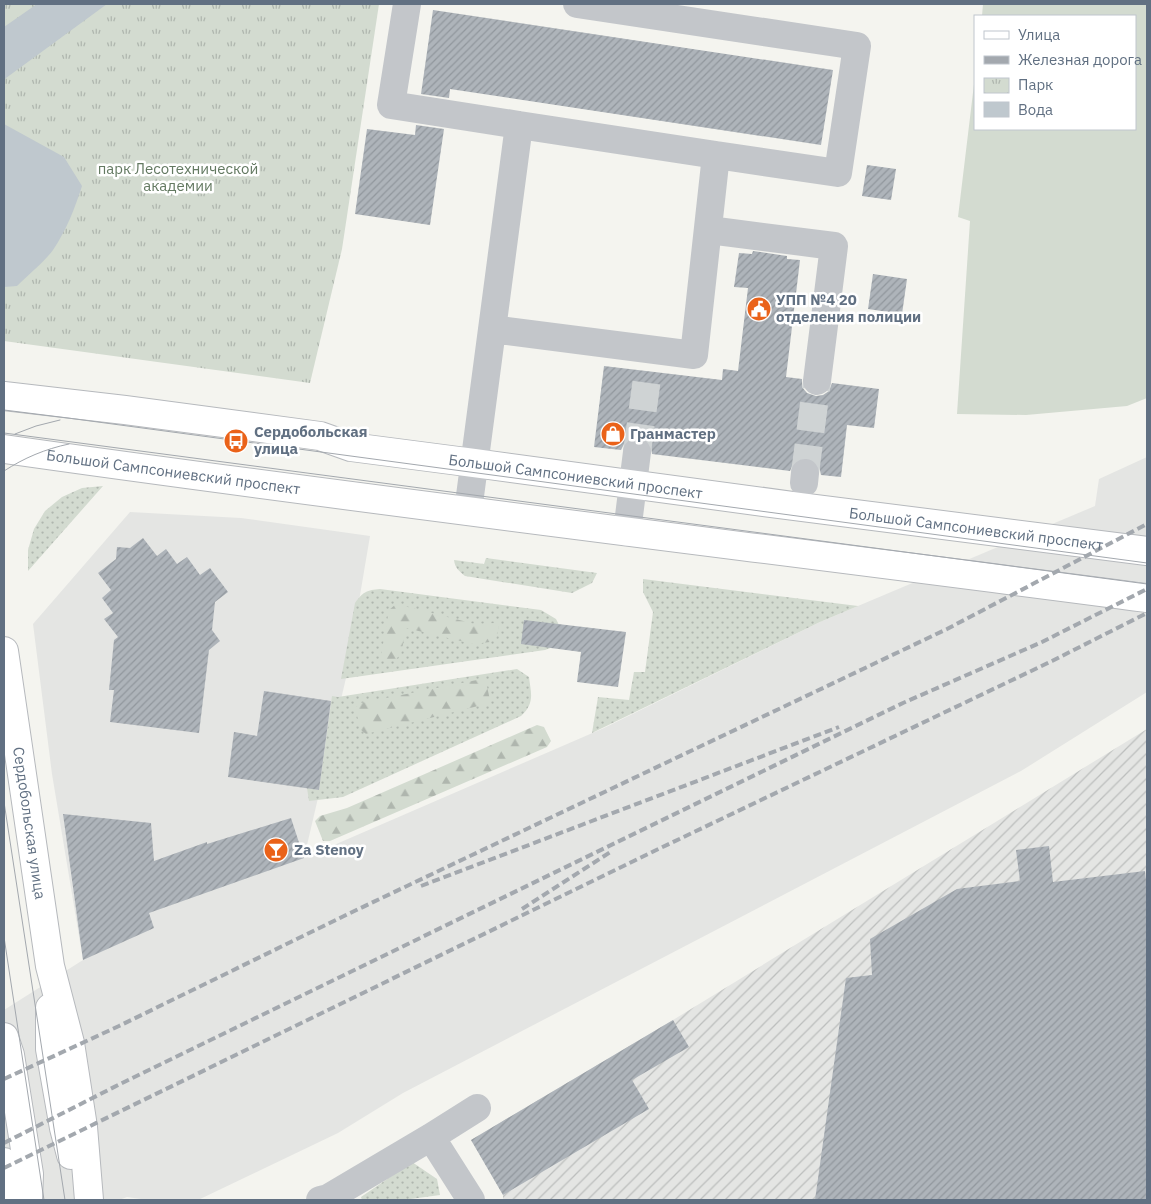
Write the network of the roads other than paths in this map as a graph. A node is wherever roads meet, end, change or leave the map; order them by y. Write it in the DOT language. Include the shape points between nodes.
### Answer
graph roads {
  1 [pos="407,4"];
  2 [pos="577,4"];
  3 [pos="519,125"];
  4 [pos="716,155"];
  5 [pos="709,230"];
  6 [pos="492,329"];
  7 [pos="817,381"];
  8 [pos="4,396"];
  9 [pos="4,448"];
  10 [pos="638,452"];
  11 [pos="474,463"];
  12 [pos="633,485"];
  13 [pos="468,511"];
  14 [pos="627,532"];
  15 [pos="1147,551"];
  16 [pos="1147,598"];
  17 [pos="4,651"];
  18 [pos="50,966"];
  19 [pos="4,1037"];
  20 [pos="477,1108"];
  21 [pos="432,1137"];
  22 [pos="4,1162"];
  23 [pos="326,1199"];
  24 [pos="13,1200"];
  25 [pos="28,1200"];
  26 [pos="84,1200"];
  27 [pos="90,1200"];
  28 [pos="470,1200"];
  1 -- 3 [label="lane" via="391,105"];
  2 -- 4 [label="lane" via="857,46 838,173"];
  3 -- 4 [label="lane"];
  3 -- 6 [label="lane"];
  4 -- 5 [label="lane"];
  5 -- 6 [label="lane" via="694,356 650,360"];
  5 -- 7 [label="lane" via="834,246"];
  6 -- 11 [label="lane"];
  8 -- 11 [label="main road, Большой Сампсониевский проспект" via="320,436 351,447"];
  9 -- 13 [label="main road, Большой Сампсониевский проспект"];
  10 -- 12 [label="lane"];
  11 -- 12 [label="main road, Большой Сампсониевский проспект"];
  11 -- 13 [label="lane"];
  12 -- 14 [label="lane"];
  12 -- 15 [label="main road, Большой Сампсониевский проспект"];
  13 -- 14 [label="main road, Большой Сампсониевский проспект"];
  14 -- 16 [label="main road, Большой Сампсониевский проспект"];
  17 -- 18 [label="main road, Сердобольская улица"];
  18 -- 26 [label="main road, Сердобольская улица" via="50,1050 64,1128"];
  18 -- 27 [label="main road, Сердобольская улица" via="70,1043"];
  19 -- 25 [label="main road" via="10,1055 29,1174"];
  20 -- 21 [label="lane"];
  21 -- 23 [label="lane"];
  21 -- 28 [label="lane"];
  22 -- 24 [label="main road"];
}
